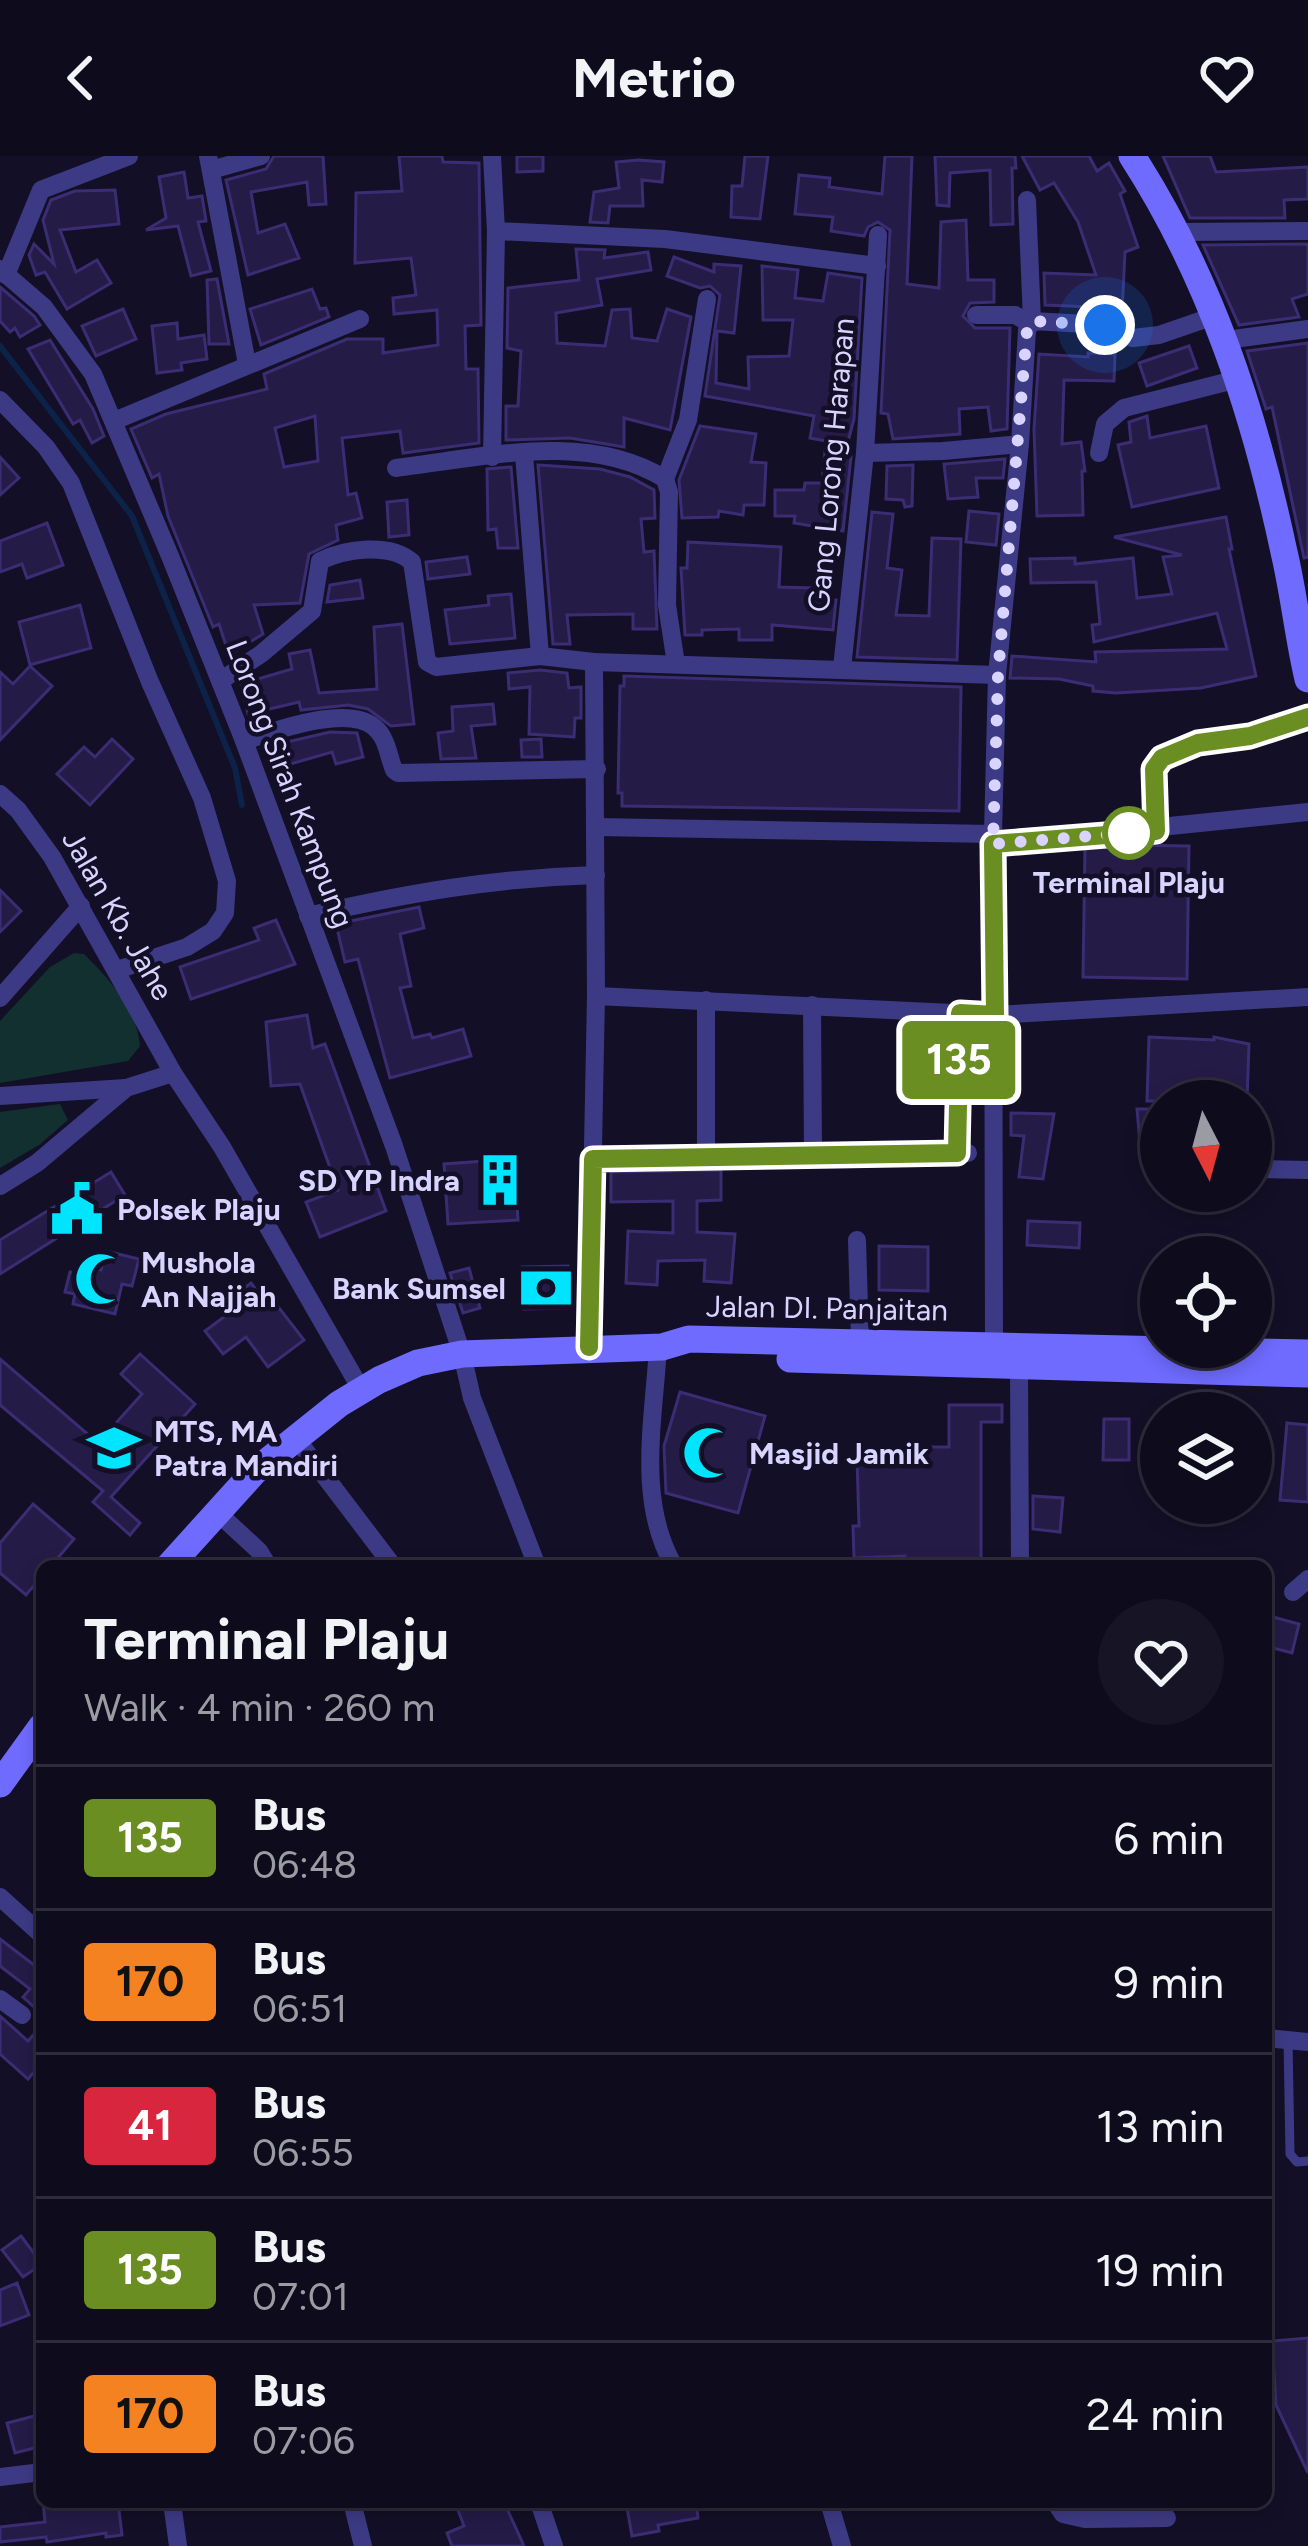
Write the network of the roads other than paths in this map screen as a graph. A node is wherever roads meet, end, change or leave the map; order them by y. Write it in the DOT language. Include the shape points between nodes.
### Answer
graph roads {
  1 [pos="260,156"];
  2 [pos="493,156"];
  3 [pos="1132,156"];
  4 [pos="135,157"];
  5 [pos="209,163"];
  6 [pos="1027,200"];
  7 [pos="1308,230"];
  8 [pos="496,231"];
  9 [pos="1180,232"];
  10 [pos="878,235"];
  11 [pos="877,266"];
  12 [pos="3,272"];
  13 [pos="707,298"];
  14 [pos="976,315"];
  15 [pos="360,319"];
  16 [pos="1032,322"];
  17 [pos="1221,327"];
  18 [pos="1308,329"];
  19 [pos="247,364"];
  20 [pos="1238,379"];
  21 [pos="0,400"];
  22 [pos="114,421"];
  23 [pos="1020,444"];
  24 [pos="865,453"];
  25 [pos="1099,453"];
  26 [pos="524,454"];
  27 [pos="492,457"];
  28 [pos="396,468"];
  29 [pos="665,479"];
  30 [pos="1296,553"];
  31 [pos="540,656"];
  32 [pos="594,662"];
  33 [pos="676,664"];
  34 [pos="842,668"];
  35 [pos="998,675"];
  36 [pos="1308,679"];
  37 [pos="220,680"];
  38 [pos="1308,717"];
  39 [pos="244,741"];
  40 [pos="597,769"];
  41 [pos="0,794"];
  42 [pos="1308,812"];
  43 [pos="597,827"];
  44 [pos="1156,831"];
  45 [pos="993,839"];
  46 [pos="596,875"];
  47 [pos="81,906"];
  48 [pos="308,916"];
  49 [pos="117,970"];
  50 [pos="596,996"];
  51 [pos="1308,997"];
  52 [pos="0,998"];
  53 [pos="706,1000"];
  54 [pos="812,1005"];
  55 [pos="960,1013"];
  56 [pos="995,1015"];
  57 [pos="173,1073"];
  58 [pos="126,1088"];
  59 [pos="0,1096"];
  60 [pos="813,1156"];
  61 [pos="706,1157"];
  62 [pos="593,1159"];
  63 [pos="1272,1169"];
  64 [pos="1308,1170"];
  65 [pos="0,1186"];
  66 [pos="857,1240"];
  67 [pos="860,1341"];
  68 [pos="994,1345"];
  69 [pos="589,1347"];
  70 [pos="660,1347"];
  71 [pos="1308,1353"];
  72 [pos="463,1354"];
  73 [pos="1019,1368"];
  74 [pos="1308,1374"];
  75 [pos="362,1390"];
  76 [pos="295,1437"];
  77 [pos="219,1514"];
  78 [pos="175,1560"];
  79 [pos="265,1560"];
  80 [pos="388,1560"];
  81 [pos="535,1560"];
  82 [pos="671,1560"];
  83 [pos="1020,1560"];
  84 [pos="36,1734"];
  85 [pos="0,1784"];
  86 [pos="0,1897"];
  87 [pos="36,1930"];
  88 [pos="0,2000"];
  89 [pos="22,2015"];
  90 [pos="1298,2041"];
  91 [pos="1308,2161"];
  92 [pos="36,2473"];
  93 [pos="0,2477"];
  94 [pos="173,2508"];
  95 [pos="354,2508"];
  96 [pos="541,2508"];
  97 [pos="831,2508"];
  98 [pos="1059,2508"];
  99 [pos="1167,2518"];
  100 [pos="178,2546"];
  101 [pos="363,2546"];
  102 [pos="554,2546"];
  103 [pos="842,2546"];
  1 -- 5 [label="street"];
  2 -- 8 [label="street"];
  3 -- 9 [label="main road"];
  4 -- 12 [label="street" via="41,190"];
  5 -- 19 [label="street"];
  6 -- 16 [label="street"];
  7 -- 9 [label="street"];
  8 -- 11 [label="street" via="665,239"];
  8 -- 27 [label="street"];
  9 -- 17 [label="main road"];
  10 -- 11 [label="street, Gang Lorong Harapan"];
  11 -- 24 [label="street, Gang Lorong Harapan"];
  12 -- 22 [label="street, Lorong Sirah Kampung" via="69,337"];
  13 -- 29 [label="street" via="688,420"];
  14 -- 16 [label="street"];
  15 -- 19 [label="street"];
  16 -- 17 [label="street" via="1105,325 1133,338"];
  16 -- 23 [label="street"];
  17 -- 18 [label="street"];
  17 -- 20 [label="main road"];
  19 -- 22 [label="street"];
  20 -- 25 [label="street" via="1124,408 1106,424"];
  20 -- 30 [label="main road"];
  21 -- 49 [label="street" via="71,483 202,798 227,881 225,913 205,938"];
  22 -- 37 [label="street, Lorong Sirah Kampung"];
  23 -- 24 [label="street"];
  23 -- 35 [label="street"];
  24 -- 34 [label="street, Gang Lorong Harapan"];
  26 -- 27 [label="street"];
  26 -- 29 [label="street" via="596,454"];
  26 -- 31 [label="street"];
  27 -- 28 [label="street"];
  29 -- 33 [label="street"];
  30 -- 36 [label="main road"];
  31 -- 32 [label="street"];
  31 -- 37 [label="street" via="431,666 412,562 369,550 320,562 311,610"];
  32 -- 33 [label="street"];
  32 -- 40 [label="street"];
  33 -- 34 [label="street"];
  34 -- 35 [label="street"];
  35 -- 45 [label="street"];
  37 -- 39 [label="street, Lorong Sirah Kampung"];
  38 -- 44 [label="lane" via="1162,758 1154,769"];
  39 -- 40 [label="street" via="302,722 354,720 375,728 398,772"];
  39 -- 48 [label="street, Lorong Sirah Kampung"];
  40 -- 43 [label="street"];
  41 -- 47 [label="street, Jalan Kb. Jahe" via="19,810"];
  42 -- 44 [label="street"];
  43 -- 45 [label="street"];
  43 -- 46 [label="street"];
  44 -- 45 [label="street"];
  45 -- 56 [label="street"];
  46 -- 48 [label="street" via="447,886"];
  46 -- 50 [label="street"];
  47 -- 49 [label="street, Jalan Kb. Jahe"];
  47 -- 52 [label="street"];
  48 -- 72 [label="street, Lorong Sirah Kampung"];
  49 -- 57 [label="street, Jalan Kb. Jahe"];
  50 -- 53 [label="street"];
  50 -- 62 [label="street"];
  51 -- 56 [label="street"];
  53 -- 54 [label="street"];
  53 -- 61 [label="street"];
  54 -- 55 [label="street"];
  54 -- 60 [label="street"];
  55 -- 56 [label="street"];
  55 -- 60 [label="street" via="962,1153"];
  56 -- 68 [label="street"];
  57 -- 58 [label="street"];
  57 -- 75 [label="street, Jalan Kb. Jahe"];
  58 -- 59 [label="street"];
  58 -- 65 [label="street"];
  60 -- 61 [label="street"];
  61 -- 62 [label="street"];
  62 -- 69 [label="street"];
  63 -- 64 [label="street"];
  66 -- 67 [label="street"];
  67 -- 68 [label="main road, Jalan DI. Panjaitan"];
  67 -- 70 [label="main road, Jalan DI. Panjaitan" via="689,1339"];
  68 -- 71 [label="main road, Jalan DI. Panjaitan"];
  69 -- 70 [label="main road, Jalan DI. Panjaitan"];
  69 -- 72 [label="main road, Jalan DI. Panjaitan"];
  70 -- 73 [label="main road"];
  70 -- 82 [label="street" via="650,1496"];
  72 -- 75 [label="main road, Jalan DI. Panjaitan"];
  72 -- 81 [label="street, Lorong Sirah Kampung"];
  73 -- 74 [label="main road"];
  73 -- 83 [label="street"];
  75 -- 76 [label="main road, Jalan DI. Panjaitan"];
  76 -- 77 [label="main road, Jalan DI. Panjaitan"];
  76 -- 80 [label="street"];
  77 -- 78 [label="main road, Jalan DI. Panjaitan"];
  77 -- 79 [label="street"];
  84 -- 85 [label="main road"];
  86 -- 87 [label="street"];
  88 -- 89 [label="street"];
  90 -- 91 [label="lane" via="1290,2154"];
  92 -- 93 [label="street"];
  94 -- 100 [label="street"];
  95 -- 101 [label="street"];
  96 -- 102 [label="street"];
  97 -- 103 [label="street"];
  98 -- 99 [label="street" via="1085,2519"];
}
